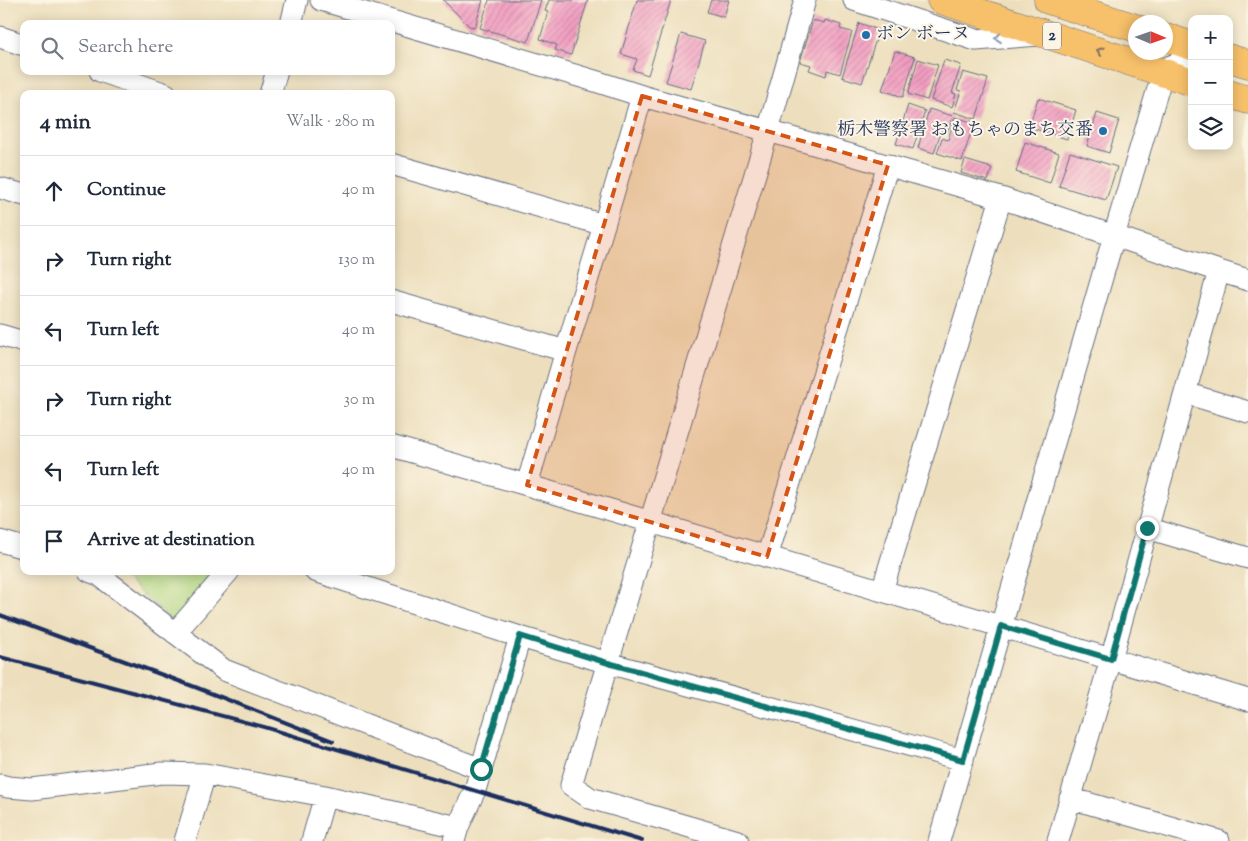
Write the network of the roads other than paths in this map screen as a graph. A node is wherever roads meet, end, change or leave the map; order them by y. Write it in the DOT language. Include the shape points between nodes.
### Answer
graph roads {
  1 [pos="298,0"];
  2 [pos="321,0"];
  3 [pos="805,0"];
  4 [pos="854,0"];
  5 [pos="941,0"];
  6 [pos="1048,0"];
  7 [pos="292,20"];
  8 [pos="389,20"];
  9 [pos="395,22"];
  10 [pos="1128,25"];
  11 [pos="1047,34"];
  12 [pos="0,37"];
  13 [pos="1173,39"];
  14 [pos="20,44"];
  15 [pos="1188,45"];
  16 [pos="1233,59"];
  17 [pos="1188,62"];
  18 [pos="1248,64"];
  19 [pos="1163,72"];
  20 [pos="111,75"];
  21 [pos="276,75"];
  22 [pos="1188,81"];
  23 [pos="155,90"];
  24 [pos="271,90"];
  25 [pos="1233,95"];
  26 [pos="642,96"];
  27 [pos="1248,100"];
  28 [pos="768,131"];
  29 [pos="395,165"];
  30 [pos="888,165"];
  31 [pos="0,188"];
  32 [pos="20,194"];
  33 [pos="1001,198"];
  34 [pos="604,225"];
  35 [pos="1114,236"];
  36 [pos="1219,271"];
  37 [pos="1248,280"];
  38 [pos="395,302"];
  39 [pos="0,335"];
  40 [pos="20,341"];
  41 [pos="566,351"];
  42 [pos="1185,393"];
  43 [pos="1248,412"];
  44 [pos="395,447"];
  45 [pos="527,485"];
  46 [pos="650,522"];
  47 [pos="1147,528"];
  48 [pos="0,541"];
  49 [pos="20,547"];
  50 [pos="767,557"];
  51 [pos="1248,558"];
  52 [pos="99,575"];
  53 [pos="226,575"];
  54 [pos="328,575"];
  55 [pos="882,591"];
  56 [pos="1001,626"];
  57 [pos="175,633"];
  58 [pos="520,636"];
  59 [pos="1111,659"];
  60 [pos="608,663"];
  61 [pos="1248,700"];
  62 [pos="963,760"];
  63 [pos="481,769"];
  64 [pos="205,774"];
  65 [pos="0,785"];
  66 [pos="325,796"];
  67 [pos="1070,798"];
  68 [pos="456,834"];
  69 [pos="185,841"];
  70 [pos="312,841"];
  71 [pos="738,841"];
  72 [pos="939,841"];
  73 [pos="1058,841"];
  74 [pos="1219,841"];
  1 -- 7 [label="street"];
  2 -- 8 [label="street"];
  3 -- 28 [label="street"];
  11 -- 4 [label="street, one-way" via="976,40"];
  5 -- 11 [label="main road, 2"];
  6 -- 10 [label="main road, 2"];
  9 -- 26 [label="street"];
  19 -- 11 [label="main road, 2, one-way"];
  12 -- 14 [label="street"];
  13 -- 15 [label="main road"];
  16 -- 18 [label="main road"];
  17 -- 19 [label="street"];
  19 -- 22 [label="main road, 2"];
  19 -- 35 [label="street"];
  20 -- 23 [label="street"];
  21 -- 24 [label="street"];
  25 -- 27 [label="main road"];
  26 -- 28 [label="street"];
  26 -- 34 [label="street"];
  28 -- 30 [label="street"];
  28 -- 46 [label="street"];
  29 -- 34 [label="street"];
  30 -- 33 [label="street"];
  30 -- 50 [label="street"];
  31 -- 32 [label="street"];
  33 -- 35 [label="street"];
  33 -- 55 [label="street"];
  34 -- 41 [label="street"];
  35 -- 36 [label="street"];
  35 -- 56 [label="street"];
  36 -- 37 [label="street"];
  36 -- 42 [label="street"];
  38 -- 41 [label="street"];
  39 -- 40 [label="street"];
  41 -- 45 [label="street"];
  42 -- 43 [label="street"];
  42 -- 47 [label="street"];
  44 -- 45 [label="street"];
  45 -- 46 [label="street"];
  46 -- 50 [label="street"];
  46 -- 60 [label="street"];
  47 -- 51 [label="street"];
  47 -- 59 [label="street"];
  48 -- 49 [label="street"];
  50 -- 55 [label="street"];
  52 -- 57 [label="street"];
  53 -- 57 [label="street"];
  54 -- 58 [label="street"];
  55 -- 56 [label="street"];
  56 -- 59 [label="street"];
  56 -- 62 [label="street"];
  57 -- 63 [label="street" via="224,670"];
  58 -- 60 [label="street"];
  58 -- 63 [label="street"];
  59 -- 61 [label="street"];
  59 -- 67 [label="street"];
  60 -- 62 [label="street"];
  60 -- 71 [label="street" via="571,785 590,798"];
  62 -- 72 [label="street"];
  63 -- 68 [label="street"];
  64 -- 65 [label="street" via="162,773 32,789"];
  64 -- 66 [label="street"];
  64 -- 69 [label="street"];
  66 -- 68 [label="street"];
  66 -- 70 [label="street"];
  67 -- 73 [label="street"];
  67 -- 74 [label="street"];
}
